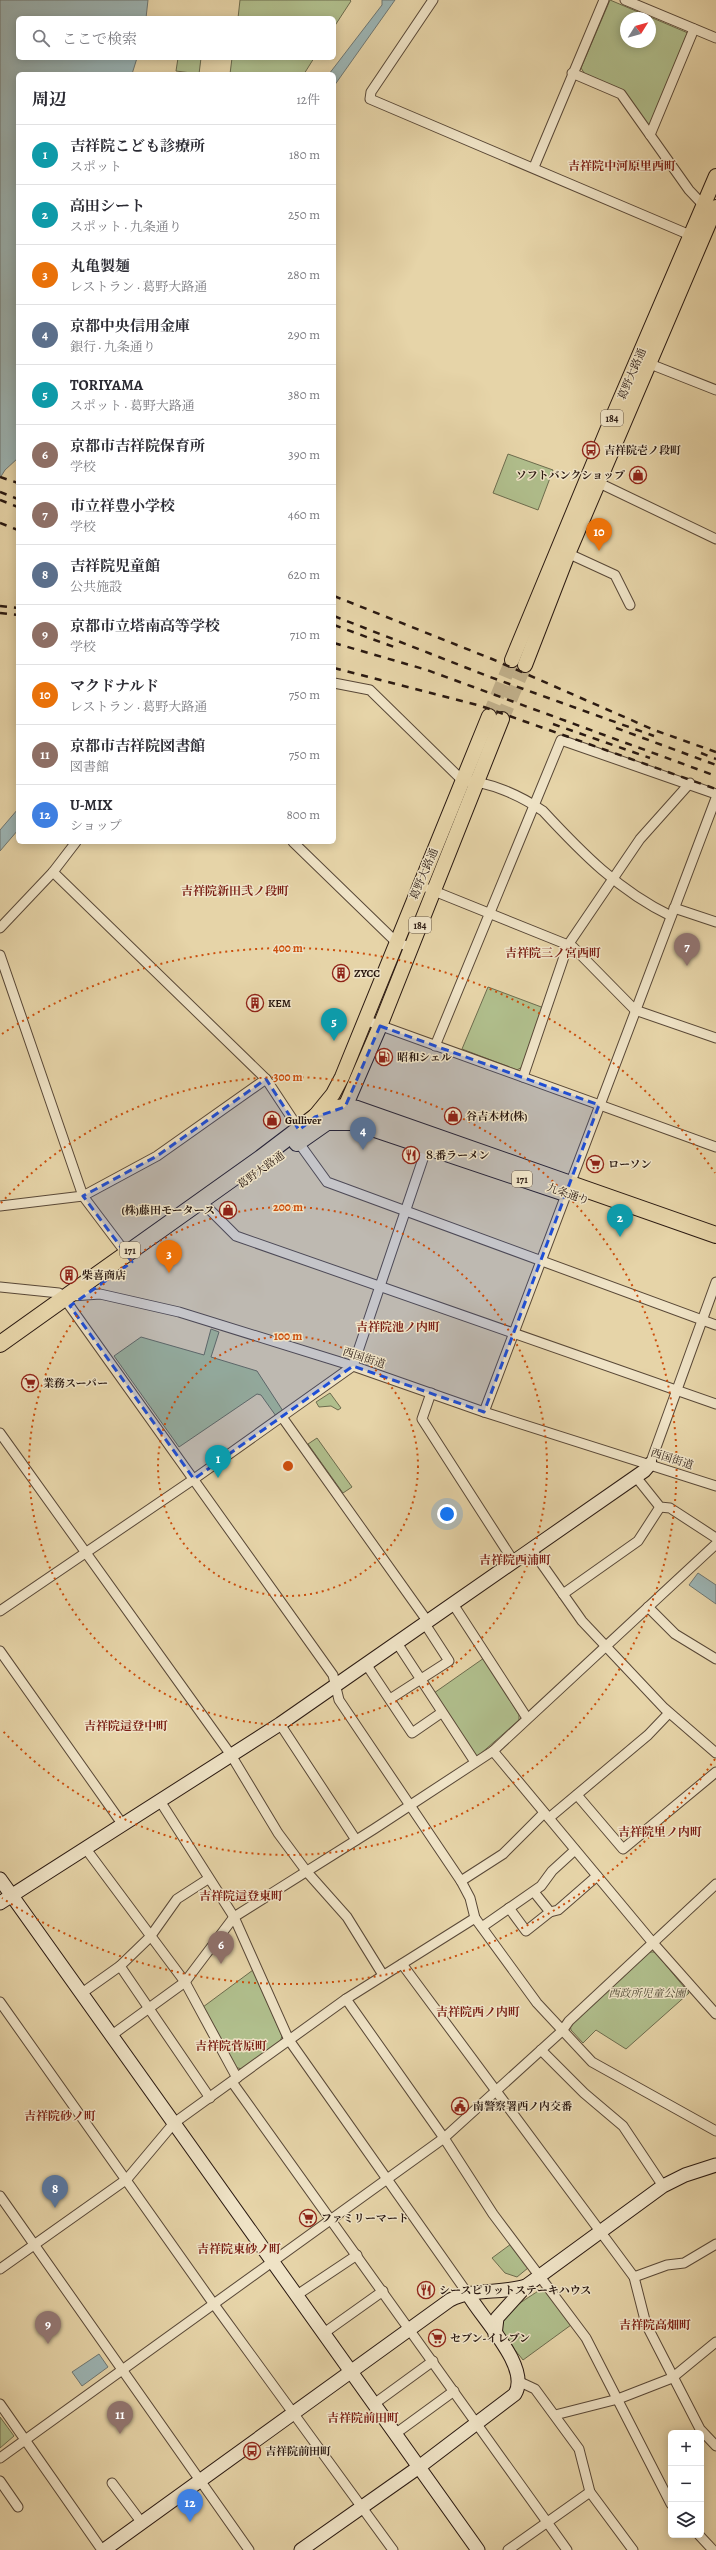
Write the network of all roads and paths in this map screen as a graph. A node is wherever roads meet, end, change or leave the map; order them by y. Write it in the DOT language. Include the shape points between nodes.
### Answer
graph roads {
  1 [pos="433,0"];
  2 [pos="604,0"];
  3 [pos="626,0"];
  4 [pos="694,29"];
  5 [pos="716,38"];
  6 [pos="572,73"];
  7 [pos="650,135"];
  8 [pos="534,167"];
  9 [pos="716,176"];
  10 [pos="712,211"];
  11 [pos="690,235"];
  12 [pos="669,302"];
  13 [pos="644,362"];
  14 [pos="716,390"];
  15 [pos="594,481"];
  16 [pos="716,539"];
  17 [pos="563,552"];
  18 [pos="630,605"];
  19 [pos="512,660"];
  20 [pos="526,665"];
  21 [pos="336,683"];
  22 [pos="463,781"];
  23 [pos="478,781"];
  24 [pos="690,783"];
  25 [pos="716,794"];
  26 [pos="716,798"];
  27 [pos="533,805"];
  28 [pos="74,844"];
  29 [pos="294,844"];
  30 [pos="53,872"];
  31 [pos="611,879"];
  32 [pos="419,885"];
  33 [pos="434,891"];
  34 [pos="673,912"];
  35 [pos="490,914"];
  36 [pos="716,922"];
  37 [pos="0,928"];
  38 [pos="395,941"];
  39 [pos="568,946"];
  40 [pos="411,948"];
  41 [pos="0,955"];
  42 [pos="635,1010"];
  43 [pos="365,1020"];
  44 [pos="380,1026"];
  45 [pos="716,1038"];
  46 [pos="435,1046"];
  47 [pos="342,1077"];
  48 [pos="523,1077"];
  49 [pos="266,1079"];
  50 [pos="599,1105"];
  51 [pos="345,1107"];
  52 [pos="321,1119"];
  53 [pos="354,1122"];
  54 [pos="297,1135"];
  55 [pos="428,1141"];
  56 [pos="716,1147"];
  57 [pos="567,1188"];
  58 [pos="83,1196"];
  59 [pos="204,1204"];
  60 [pos="0,1206"];
  61 [pos="405,1212"];
  62 [pos="716,1235"];
  63 [pos="716,1245"];
  64 [pos="126,1253"];
  65 [pos="541,1261"];
  66 [pos="716,1282"];
  67 [pos="379,1286"];
  68 [pos="0,1287"];
  69 [pos="88,1293"];
  70 [pos="67,1302"];
  71 [pos="702,1320"];
  72 [pos="716,1324"];
  73 [pos="513,1333"];
  74 [pos="0,1344"];
  75 [pos="0,1356"];
  76 [pos="353,1366"];
  77 [pos="678,1391"];
  78 [pos="431,1393"];
  79 [pos="716,1404"];
  80 [pos="484,1412"];
  81 [pos="282,1417"];
  82 [pos="0,1433"];
  83 [pos="650,1464"];
  84 [pos="636,1477"];
  85 [pos="194,1479"];
  86 [pos="716,1486"];
  87 [pos="660,1506"];
  88 [pos="716,1538"];
  89 [pos="716,1544"];
  90 [pos="532,1550"];
  91 [pos="85,1553"];
  92 [pos="514,1562"];
  93 [pos="563,1594"];
  94 [pos="453,1604"];
  95 [pos="648,1607"];
  96 [pos="0,1611"];
  97 [pos="426,1623"];
  98 [pos="396,1643"];
  99 [pos="605,1646"];
  100 [pos="0,1651"];
  101 [pos="716,1659"];
  102 [pos="366,1664"];
  103 [pos="420,1680"];
  104 [pos="336,1685"];
  105 [pos="390,1699"];
  106 [pos="441,1712"];
  107 [pos="668,1712"];
  108 [pos="527,1718"];
  109 [pos="280,1724"];
  110 [pos="493,1751"];
  111 [pos="716,1753"];
  112 [pos="231,1755"];
  113 [pos="475,1762"];
  114 [pos="716,1772"];
  115 [pos="577,1795"];
  116 [pos="160,1800"];
  117 [pos="410,1806"];
  118 [pos="547,1815"];
  119 [pos="123,1825"];
  120 [pos="356,1840"];
  121 [pos="86,1849"];
  122 [pos="575,1850"];
  123 [pos="307,1872"];
  124 [pos="597,1876"];
  125 [pos="0,1878"];
  126 [pos="208,1879"];
  127 [pos="462,1881"];
  128 [pos="716,1884"];
  129 [pos="534,1892"];
  130 [pos="12,1895"];
  131 [pos="0,1902"];
  132 [pos="508,1908"];
  133 [pos="550,1912"];
  134 [pos="234,1917"];
  135 [pos="475,1918"];
  136 [pos="482,1927"];
  137 [pos="150,1936"];
  138 [pos="653,1943"];
  139 [pos="402,1964"];
  140 [pos="120,1966"];
  141 [pos="383,1975"];
  142 [pos="185,1982"];
  143 [pos="82,1994"];
  144 [pos="346,1999"];
  145 [pos="0,2002"];
  146 [pos="149,2008"];
  147 [pos="716,2014"];
  148 [pos="562,2031"];
  149 [pos="112,2035"];
  150 [pos="289,2040"];
  151 [pos="541,2050"];
  152 [pos="234,2080"];
  153 [pos="496,2092"];
  154 [pos="210,2098"];
  155 [pos="174,2123"];
  156 [pos="716,2131"];
  157 [pos="444,2138"];
  158 [pos="716,2165"];
  159 [pos="127,2179"];
  160 [pos="388,2179"];
  161 [pos="663,2186"];
  162 [pos="0,2196"];
  163 [pos="332,2220"];
  164 [pos="600,2233"];
  165 [pos="716,2244"];
  166 [pos="35,2245"];
  167 [pos="357,2254"];
  168 [pos="272,2261"];
  169 [pos="0,2268"];
  170 [pos="634,2276"];
  171 [pos="540,2277"];
  172 [pos="526,2286"];
  173 [pos="382,2291"];
  174 [pos="468,2294"];
  175 [pos="297,2295"];
  176 [pos="214,2303"];
  177 [pos="409,2329"];
  178 [pos="324,2333"];
  179 [pos="495,2335"];
  180 [pos="716,2342"];
  181 [pos="433,2361"];
  182 [pos="123,2369"];
  183 [pos="351,2371"];
  184 [pos="672,2378"];
  185 [pos="520,2382"];
  186 [pos="454,2391"];
  187 [pos="618,2399"];
  188 [pos="0,2404"];
  189 [pos="374,2404"];
  190 [pos="293,2413"];
  191 [pos="555,2415"];
  192 [pos="477,2424"];
  193 [pos="395,2434"];
  194 [pos="25,2440"];
  195 [pos="716,2446"];
  196 [pos="0,2458"];
  197 [pos="419,2467"];
  198 [pos="200,2480"];
  199 [pos="0,2481"];
  200 [pos="112,2482"];
  201 [pos="590,2492"];
  202 [pos="670,2502"];
  203 [pos="361,2506"];
  204 [pos="18,2508"];
  205 [pos="142,2523"];
  206 [pos="548,2523"];
  207 [pos="702,2538"];
  208 [pos="716,2546"];
  209 [pos="103,2550"];
  210 [pos="249,2550"];
  211 [pos="301,2550"];
  212 [pos="393,2550"];
  213 [pos="478,2550"];
  214 [pos="508,2550"];
  215 [pos="567,2550"];
  216 [pos="633,2550"];
  217 [pos="713,2550"];
  1 -- 8 [label="street" via="375,86 370,99"];
  2 -- 6 [label="street"];
  3 -- 4 [label="street"];
  4 -- 5 [label="street"];
  4 -- 7 [label="street"];
  6 -- 7 [label="street" via="621,94"];
  6 -- 8 [label="street"];
  7 -- 10 [label="street" via="689,190"];
  8 -- 11 [label="street"];
  9 -- 10 [label="main road, 葛野大路通 / 184"];
  10 -- 11 [label="main road, 葛野大路通 / 184"];
  10 -- 12 [label="main road, 葛野大路通 / 184"];
  11 -- 12 [label="main road, 葛野大路通 / 184"];
  12 -- 13 [label="main road, 葛野大路通 / 184"];
  13 -- 14 [label="street"];
  13 -- 15 [label="main road, 葛野大路通 / 184"];
  15 -- 16 [label="street"];
  15 -- 17 [label="main road, 葛野大路通 / 184"];
  17 -- 18 [label="street" via="615,575"];
  17 -- 19 [label="main road, 葛野大路通 / 184"];
  17 -- 20 [label="main road, 葛野大路通 / 184"];
  21 -- 22 [label="street" via="370,690"];
  22 -- 23 [label="street"];
  22 -- 23 [label="main road, 葛野大路通 / 184" via="496,718"];
  22 -- 32 [label="main road, 葛野大路通 / 184"];
  23 -- 27 [label="street"];
  23 -- 33 [label="main road, 葛野大路通 / 184"];
  24 -- 25 [label="street"];
  24 -- 27 [label="street" via="561,740"];
  24 -- 31 [label="street" via="640,839"];
  26 -- 34 [label="street"];
  27 -- 31 [label="street"];
  27 -- 35 [label="street"];
  28 -- 30 [label="street"];
  29 -- 38 [label="street"];
  30 -- 37 [label="street"];
  30 -- 49 [label="street"];
  31 -- 34 [label="street" via="644,903"];
  31 -- 39 [label="street"];
  32 -- 33 [label="street"];
  32 -- 38 [label="main road, 葛野大路通 / 184"];
  33 -- 35 [label="street"];
  33 -- 40 [label="main road, 葛野大路通 / 184"];
  34 -- 36 [label="street"];
  34 -- 42 [label="street"];
  35 -- 39 [label="street"];
  35 -- 46 [label="street"];
  38 -- 40 [label="street"];
  38 -- 43 [label="main road, 葛野大路通 / 184"];
  39 -- 42 [label="street"];
  39 -- 48 [label="street"];
  40 -- 44 [label="main road, 葛野大路通 / 184"];
  41 -- 58 [label="street"];
  42 -- 45 [label="street"];
  42 -- 50 [label="street"];
  43 -- 44 [label="street"];
  43 -- 47 [label="main road, 葛野大路通 / 184"];
  44 -- 46 [label="street"];
  44 -- 51 [label="main road, 葛野大路通 / 184"];
  46 -- 48 [label="street"];
  47 -- 51 [label="main road" via="338,1093"];
  47 -- 52 [label="main road, 葛野大路通 / 184"];
  48 -- 50 [label="street"];
  49 -- 54 [label="street"];
  49 -- 58 [label="street" via="157,1156"];
  50 -- 56 [label="street"];
  50 -- 57 [label="street"];
  51 -- 52 [label="highway, 葛野大路通 / 171" via="330,1109"];
  51 -- 53 [label="main road"];
  51 -- 55 [label="highway, 九条通り / 171" via="357,1109"];
  52 -- 53 [label="highway, 九条通り / 171"];
  52 -- 54 [label="highway, 葛野大路通 / 171"];
  53 -- 55 [label="highway, 九条通り / 171"];
  54 -- 59 [label="highway, 葛野大路通 / 171"];
  54 -- 61 [label="street" via="327,1182"];
  55 -- 57 [label="highway, 九条通り / 171"];
  55 -- 61 [label="street"];
  57 -- 62 [label="highway, 九条通り / 171"];
  57 -- 63 [label="highway, 九条通り / 171"];
  57 -- 65 [label="street"];
  58 -- 60 [label="street"];
  58 -- 64 [label="street"];
  59 -- 64 [label="highway, 葛野大路通 / 171"];
  59 -- 67 [label="street" via="236,1236"];
  59 -- 69 [label="highway, 葛野大路通 / 171"];
  61 -- 65 [label="street"];
  61 -- 67 [label="street"];
  64 -- 70 [label="highway, 葛野大路通 / 171"];
  65 -- 71 [label="street"];
  65 -- 73 [label="street"];
  66 -- 71 [label="street"];
  67 -- 73 [label="street"];
  67 -- 76 [label="street"];
  68 -- 70 [label="street" via="55,1292"];
  69 -- 70 [label="highway, 葛野大路通 / 171"];
  69 -- 76 [label="street, 西国街道" via="131,1299 179,1312"];
  70 -- 74 [label="highway, 葛野大路通 / 171"];
  70 -- 75 [label="highway, 葛野大路通 / 171"];
  70 -- 85 [label="street"];
  71 -- 72 [label="street"];
  71 -- 77 [label="street"];
  73 -- 77 [label="street"];
  73 -- 80 [label="street"];
  76 -- 78 [label="street, 西国街道"];
  76 -- 81 [label="street"];
  77 -- 79 [label="street"];
  77 -- 83 [label="street"];
  78 -- 80 [label="street, 西国街道"];
  78 -- 92 [label="street" via="422,1419"];
  80 -- 83 [label="street, 西国街道"];
  81 -- 85 [label="street"];
  81 -- 97 [label="street"];
  82 -- 91 [label="street"];
  83 -- 84 [label="street"];
  83 -- 86 [label="street, 西国街道"];
  84 -- 87 [label="street"];
  84 -- 90 [label="street"];
  85 -- 91 [label="street"];
  85 -- 104 [label="street" via="333,1675"];
  87 -- 88 [label="street" via="670,1508"];
  87 -- 93 [label="street" via="638,1541"];
  89 -- 95 [label="street"];
  90 -- 92 [label="street"];
  90 -- 93 [label="street"];
  91 -- 96 [label="street"];
  91 -- 112 [label="street"];
  92 -- 94 [label="street"];
  93 -- 99 [label="street" via="582,1621"];
  94 -- 97 [label="street"];
  94 -- 108 [label="street"];
  95 -- 99 [label="street"];
  95 -- 101 [label="street" via="675,1634"];
  97 -- 98 [label="street"];
  97 -- 103 [label="street" via="449,1661"];
  98 -- 102 [label="street"];
  98 -- 103 [label="street"];
  99 -- 107 [label="street"];
  99 -- 108 [label="street"];
  100 -- 119 [label="street"];
  102 -- 104 [label="street"];
  102 -- 105 [label="street"];
  103 -- 105 [label="street"];
  103 -- 106 [label="street"];
  104 -- 109 [label="street"];
  104 -- 117 [label="street" via="339,1700"];
  105 -- 106 [label="street" via="412,1733"];
  106 -- 113 [label="street"];
  107 -- 111 [label="street"];
  107 -- 115 [label="street" via="648,1735"];
  108 -- 110 [label="street"];
  109 -- 112 [label="street"];
  109 -- 120 [label="street"];
  110 -- 113 [label="street"];
  110 -- 118 [label="street"];
  112 -- 116 [label="street"];
  112 -- 123 [label="street" via="278,1833"];
  113 -- 117 [label="street"];
  114 -- 115 [label="street" via="623,1849"];
  115 -- 118 [label="street"];
  116 -- 119 [label="street"];
  116 -- 126 [label="street"];
  117 -- 120 [label="street"];
  117 -- 127 [label="street"];
  118 -- 122 [label="street"];
  118 -- 127 [label="street" via="503,1854"];
  119 -- 121 [label="street"];
  120 -- 123 [label="street"];
  121 -- 130 [label="street"];
  121 -- 137 [label="street"];
  122 -- 124 [label="street"];
  122 -- 129 [label="street"];
  123 -- 134 [label="street"];
  123 -- 141 [label="street" via="347,1917"];
  124 -- 133 [label="street" via="558,1910"];
  124 -- 138 [label="street"];
  125 -- 130 [label="street"];
  126 -- 134 [label="street"];
  126 -- 137 [label="street" via="178,1899"];
  127 -- 135 [label="street"];
  128 -- 138 [label="street"];
  129 -- 132 [label="street"];
  129 -- 133 [label="street"];
  130 -- 131 [label="street"];
  130 -- 143 [label="street"];
  132 -- 133 [label="street" via="526,1931"];
  132 -- 136 [label="street"];
  134 -- 142 [label="street"];
  134 -- 150 [label="street"];
  135 -- 136 [label="street"];
  135 -- 139 [label="street"];
  136 -- 148 [label="street"];
  137 -- 140 [label="street"];
  137 -- 142 [label="street"];
  138 -- 147 [label="street"];
  138 -- 148 [label="street" via="569,2021"];
  139 -- 141 [label="street"];
  139 -- 153 [label="street"];
  140 -- 143 [label="street"];
  140 -- 146 [label="street"];
  141 -- 144 [label="street"];
  142 -- 146 [label="street"];
  142 -- 152 [label="street"];
  143 -- 149 [label="street"];
  144 -- 150 [label="street"];
  144 -- 157 [label="street"];
  145 -- 159 [label="street"];
  146 -- 149 [label="street"];
  146 -- 154 [label="street"];
  148 -- 151 [label="street"];
  148 -- 156 [label="street" via="592,2062"];
  149 -- 155 [label="street"];
  150 -- 152 [label="street"];
  150 -- 160 [label="street"];
  151 -- 153 [label="street"];
  151 -- 161 [label="street" via="622,2126"];
  152 -- 154 [label="street"];
  152 -- 163 [label="street"];
  153 -- 157 [label="street"];
  153 -- 164 [label="street"];
  154 -- 155 [label="street"];
  155 -- 159 [label="street"];
  155 -- 168 [label="street"];
  157 -- 160 [label="street"];
  157 -- 171 [label="street" via="493,2214"];
  158 -- 161 [label="street" via="685,2174"];
  159 -- 166 [label="street"];
  159 -- 176 [label="street"];
  160 -- 163 [label="street"];
  160 -- 174 [label="street"];
  161 -- 164 [label="street"];
  162 -- 166 [label="street"];
  163 -- 167 [label="street"];
  163 -- 168 [label="street"];
  164 -- 170 [label="street"];
  164 -- 171 [label="street"];
  165 -- 170 [label="street" via="684,2263 667,2265"];
  166 -- 169 [label="street"];
  166 -- 182 [label="street"];
  167 -- 173 [label="street"];
  167 -- 175 [label="street"];
  168 -- 175 [label="street"];
  168 -- 176 [label="street"];
  170 -- 184 [label="street" via="646,2324"];
  171 -- 172 [label="street"];
  171 -- 187 [label="street" via="586,2338"];
  172 -- 174 [label="street" via="507,2291"];
  172 -- 179 [label="street" via="497,2318"];
  173 -- 177 [label="street"];
  173 -- 178 [label="street"];
  174 -- 177 [label="street" via="450,2300"];
  174 -- 179 [label="street"];
  175 -- 178 [label="street"];
  176 -- 182 [label="street"];
  176 -- 190 [label="street"];
  177 -- 181 [label="street"];
  177 -- 183 [label="street"];
  178 -- 183 [label="street"];
  179 -- 185 [label="street" via="516,2365"];
  180 -- 184 [label="street"];
  181 -- 186 [label="street"];
  181 -- 189 [label="street"];
  182 -- 194 [label="street"];
  182 -- 198 [label="street"];
  183 -- 189 [label="street"];
  183 -- 190 [label="street"];
  184 -- 187 [label="street"];
  184 -- 195 [label="street" via="700,2429"];
  185 -- 191 [label="street" via="535,2388"];
  185 -- 192 [label="street" via="511,2399"];
  186 -- 192 [label="street"];
  186 -- 193 [label="street"];
  187 -- 191 [label="street"];
  187 -- 202 [label="street"];
  188 -- 194 [label="street"];
  189 -- 193 [label="street"];
  190 -- 198 [label="street"];
  190 -- 203 [label="street"];
  191 -- 201 [label="street" via="579,2449"];
  192 -- 197 [label="street"];
  192 -- 206 [label="street"];
  193 -- 197 [label="street"];
  194 -- 196 [label="street"];
  194 -- 209 [label="street"];
  197 -- 203 [label="street"];
  197 -- 213 [label="street"];
  198 -- 205 [label="street"];
  198 -- 210 [label="street"];
  199 -- 204 [label="street"];
  200 -- 205 [label="street"];
  201 -- 206 [label="street"];
  201 -- 216 [label="street"];
  203 -- 211 [label="street"];
  203 -- 212 [label="street"];
  205 -- 209 [label="street"];
  206 -- 214 [label="street"];
  206 -- 215 [label="street"];
  207 -- 217 [label="street"];
  208 -- 217 [label="street"];
}
